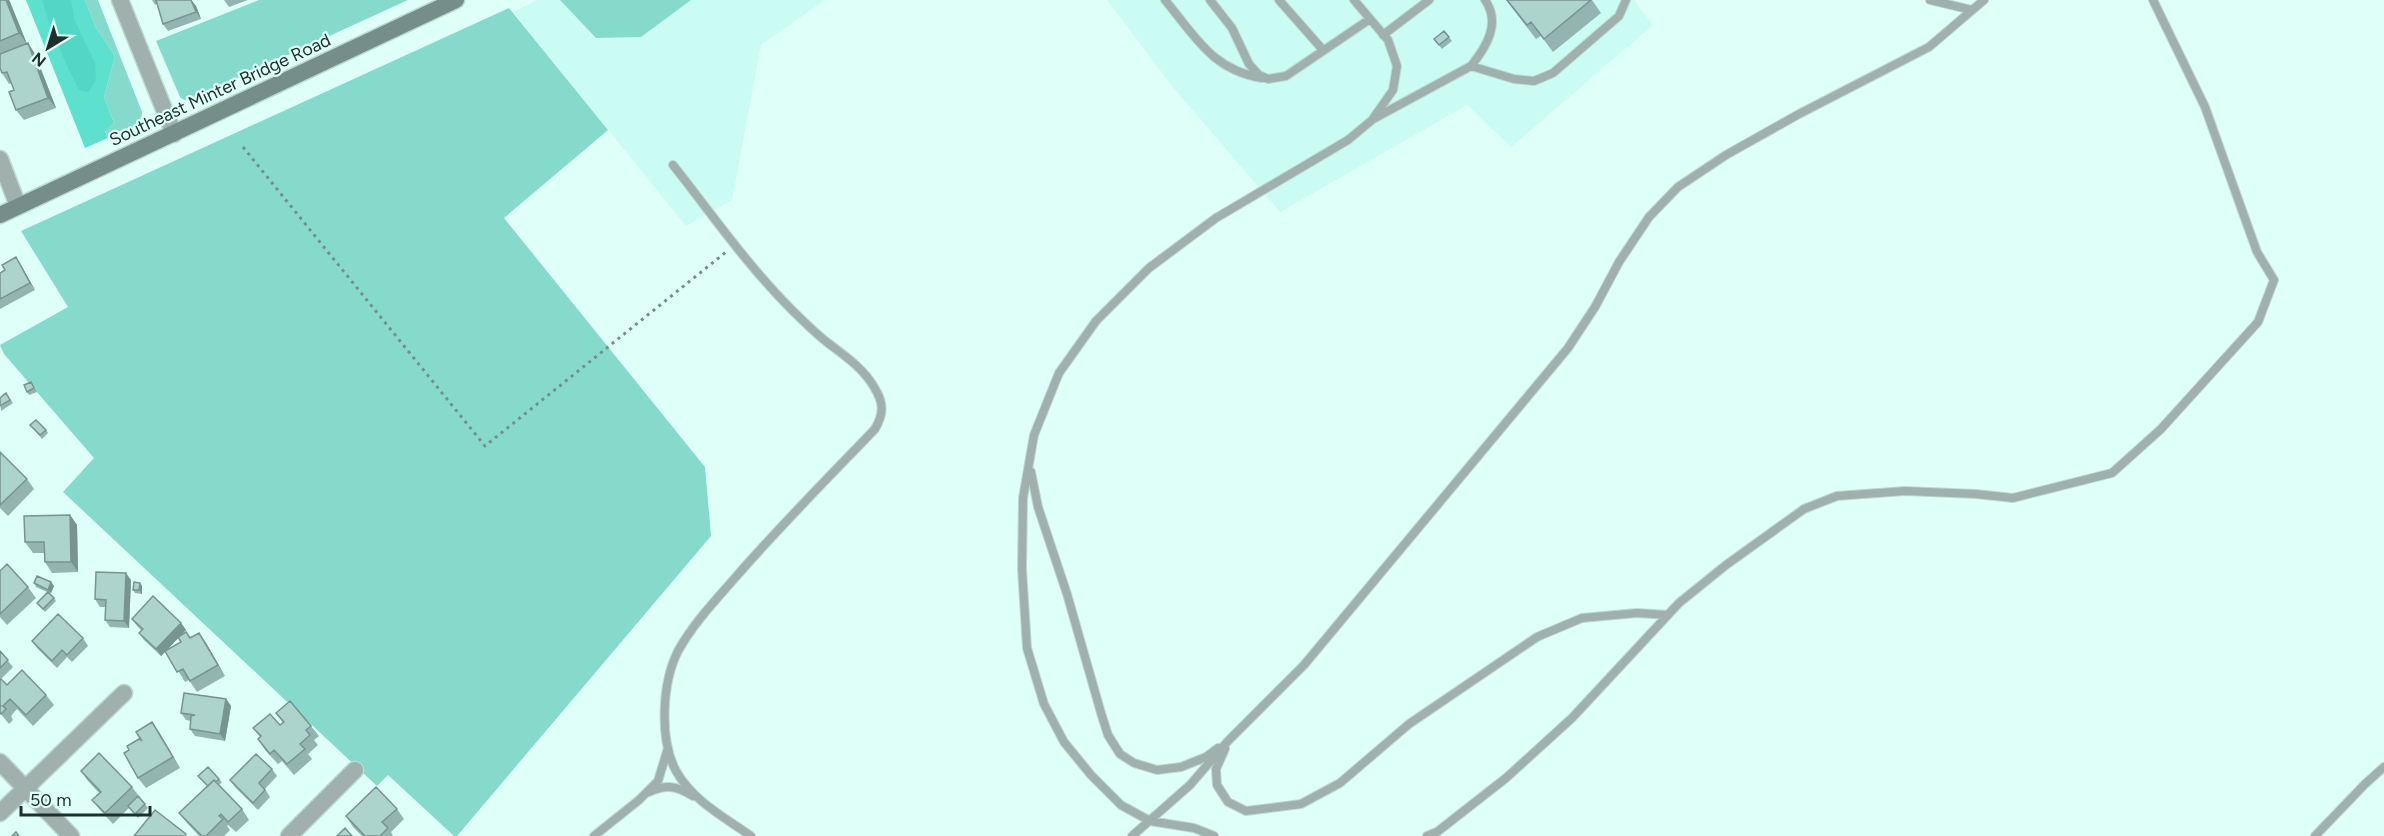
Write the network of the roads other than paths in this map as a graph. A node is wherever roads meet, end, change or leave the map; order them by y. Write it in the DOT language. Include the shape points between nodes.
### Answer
graph roads {
  1 [pos="120,0"];
  2 [pos="456,0"];
  3 [pos="1165,0"];
  4 [pos="1210,0"];
  5 [pos="1279,0"];
  6 [pos="1354,0"];
  7 [pos="1429,0"];
  8 [pos="1485,0"];
  9 [pos="1626,0"];
  10 [pos="1930,0"];
  11 [pos="1984,0"];
  12 [pos="2153,0"];
  13 [pos="1972,10"];
  14 [pos="1370,18"];
  15 [pos="1383,35"];
  16 [pos="1323,50"];
  17 [pos="1471,66"];
  18 [pos="1268,79"];
  19 [pos="1372,120"];
  20 [pos="174,135"];
  21 [pos="0,159"];
  22 [pos="673,165"];
  23 [pos="18,206"];
  24 [pos="0,215"];
  25 [pos="1030,458"];
  26 [pos="1668,615"];
  27 [pos="124,693"];
  28 [pos="1228,741"];
  29 [pos="668,746"];
  30 [pos="0,762"];
  31 [pos="2384,767"];
  32 [pos="355,770"];
  33 [pos="25,788"];
  34 [pos="645,794"];
  35 [pos="696,798"];
  36 [pos="0,813"];
  37 [pos="1150,821"];
  38 [pos="71,836"];
  39 [pos="289,836"];
  40 [pos="594,836"];
  41 [pos="752,836"];
  42 [pos="1132,836"];
  43 [pos="1214,836"];
  44 [pos="1427,836"];
  45 [pos="2315,836"];
  1 -- 20 [label="street"];
  2 -- 20 [label="main road, Southeast Minter Bridge Road"];
  3 -- 18 [label="lane" via="1221,64 1246,76"];
  4 -- 18 [label="lane" via="1232,28 1249,64"];
  5 -- 16 [label="lane"];
  6 -- 14 [label="lane"];
  7 -- 15 [label="lane"];
  8 -- 17 [label="lane" via="1493,28"];
  9 -- 17 [label="lane" via="1619,16 1553,74 1534,81"];
  10 -- 13 [label="lane"];
  11 -- 13 [label="lane"];
  12 -- 26 [label="lane" via="2205,107 2257,252 2274,280 2258,322 2161,429 2112,473 2013,498 1905,491 1837,496 1804,509 1725,564"];
  13 -- 28 [label="lane" via="1929,47 1726,155 1671,195 1649,217 1568,348 1304,665"];
  14 -- 15 [label="lane"];
  14 -- 16 [label="lane"];
  15 -- 19 [label="lane" via="1397,66 1393,90"];
  16 -- 18 [label="lane" via="1286,76"];
  17 -- 19 [label="lane"];
  19 -- 25 [label="lane" via="1348,140 1216,218 1149,268 1096,321 1059,373 1034,435"];
  20 -- 23 [label="main road, Southeast Minter Bridge Road"];
  21 -- 23 [label="street"];
  22 -- 29 [label="lane" via="791,309 873,385 882,401 882,415 875,429 695,624 677,653 664,703"];
  23 -- 24 [label="main road, Southeast Minter Bridge Road"];
  25 -- 28 [label="lane" via="1038,507 1106,728 1120,754 1157,770 1181,767 1206,757"];
  25 -- 37 [label="lane" via="1023,498 1023,592 1027,648 1044,704 1064,742 1091,775 1121,805"];
  26 -- 28 [label="lane" via="1637,613 1582,618 1537,637 1409,724 1340,783 1301,804 1246,811 1228,802 1217,785 1216,769"];
  26 -- 44 [label="lane" via="1531,756"];
  27 -- 33 [label="street"];
  28 -- 37 [label="lane" via="1190,785"];
  29 -- 34 [label="lane" via="658,781"];
  29 -- 35 [label="lane" via="676,770"];
  30 -- 33 [label="street"];
  31 -- 45 [label="lane"];
  32 -- 39 [label="street"];
  33 -- 36 [label="street"];
  33 -- 38 [label="street"];
  34 -- 35 [label="lane" via="659,788 679,787"];
  34 -- 40 [label="lane"];
  35 -- 41 [label="lane"];
  37 -- 42 [label="lane"];
  37 -- 43 [label="lane" via="1194,828"];
}
